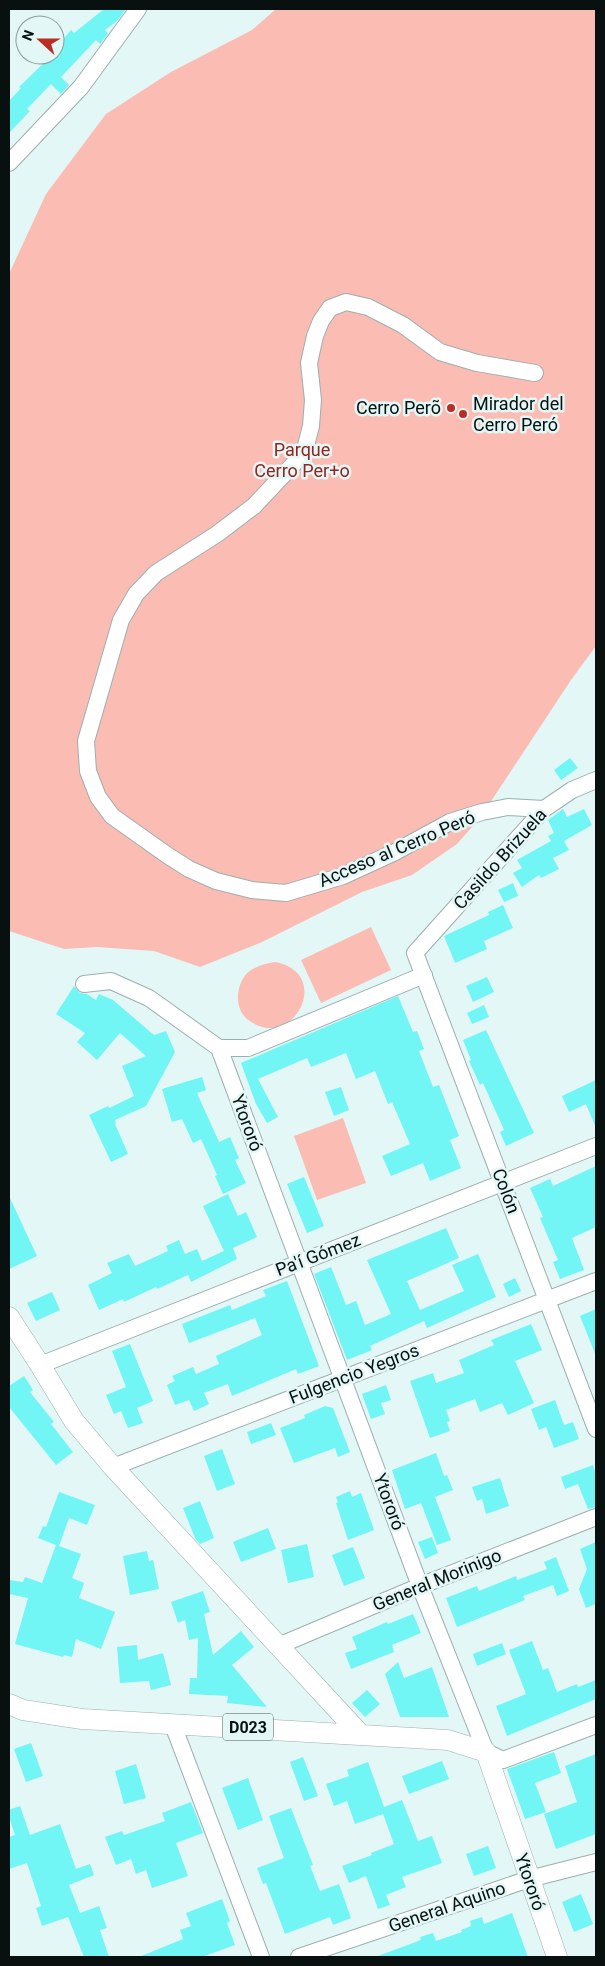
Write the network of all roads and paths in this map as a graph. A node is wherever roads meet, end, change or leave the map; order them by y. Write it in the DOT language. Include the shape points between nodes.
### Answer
graph roads {
  1 [pos="138,9"];
  2 [pos="9,163"];
  3 [pos="536,373"];
  4 [pos="596,780"];
  5 [pos="544,809"];
  6 [pos="415,953"];
  7 [pos="424,975"];
  8 [pos="84,984"];
  9 [pos="219,1048"];
  10 [pos="596,1146"];
  11 [pos="503,1183"];
  12 [pos="300,1263"];
  13 [pos="596,1281"];
  14 [pos="547,1300"];
  15 [pos="9,1317"];
  16 [pos="40,1365"];
  17 [pos="342,1378"];
  18 [pos="596,1429"];
  19 [pos="113,1467"];
  20 [pos="596,1516"];
  21 [pos="420,1586"];
  22 [pos="278,1646"];
  23 [pos="9,1704"];
  24 [pos="172,1725"];
  25 [pos="596,1725"];
  26 [pos="361,1735"];
  27 [pos="486,1752"];
  28 [pos="596,1862"];
  29 [pos="529,1879"];
  30 [pos="261,1957"];
  31 [pos="299,1957"];
  32 [pos="557,1957"];
  1 -- 2 [label="street" via="80,87"];
  3 -- 5 [label="street, Acceso al Cerro Peró" via="477,363 440,352 403,326 363,305 346,302 330,308 315,336 308,363 311,426 304,453 254,506 156,573 136,594 122,620 86,742 88,770 98,797 112,816 189,869 216,881 252,890 286,893 343,876 450,822 482,812 508,807"];
  4 -- 5 [label="street, Casildo Brizuela" via="572,790"];
  5 -- 6 [label="street, Casildo Brizuela"];
  6 -- 7 [label="street, Colón"];
  7 -- 9 [label="street" via="248,1048"];
  7 -- 11 [label="street, Colón"];
  8 -- 9 [label="street" via="111,981 149,998"];
  9 -- 12 [label="street, Ytororó"];
  10 -- 11 [label="street, Pa'í Gómez"];
  11 -- 12 [label="street, Pa'í Gómez"];
  11 -- 14 [label="street, Colón"];
  12 -- 16 [label="street, Pa'í Gómez"];
  12 -- 17 [label="street, Ytororó"];
  13 -- 14 [label="street, Fulgencio Yegros"];
  14 -- 17 [label="street, Fulgencio Yegros"];
  14 -- 18 [label="street, Colón"];
  15 -- 16 [label="main road"];
  16 -- 19 [label="main road" via="74,1422"];
  17 -- 19 [label="street, Fulgencio Yegros"];
  17 -- 21 [label="street, Ytororó"];
  19 -- 22 [label="main road"];
  20 -- 21 [label="street, General Morinigo"];
  21 -- 22 [label="street, General Morinigo"];
  21 -- 27 [label="street, Ytororó"];
  22 -- 26 [label="main road"];
  23 -- 24 [label="main road, D023" via="23,1710 82,1718"];
  24 -- 26 [label="main road, D023"];
  24 -- 30 [label="street"];
  25 -- 27 [label="street" via="503,1760"];
  26 -- 27 [label="main road, D023" via="448,1740"];
  27 -- 29 [label="main road, Ytororó"];
  28 -- 29 [label="street, General Aquino"];
  29 -- 31 [label="street, General Aquino"];
  29 -- 32 [label="main road, Ytororó"];
}
